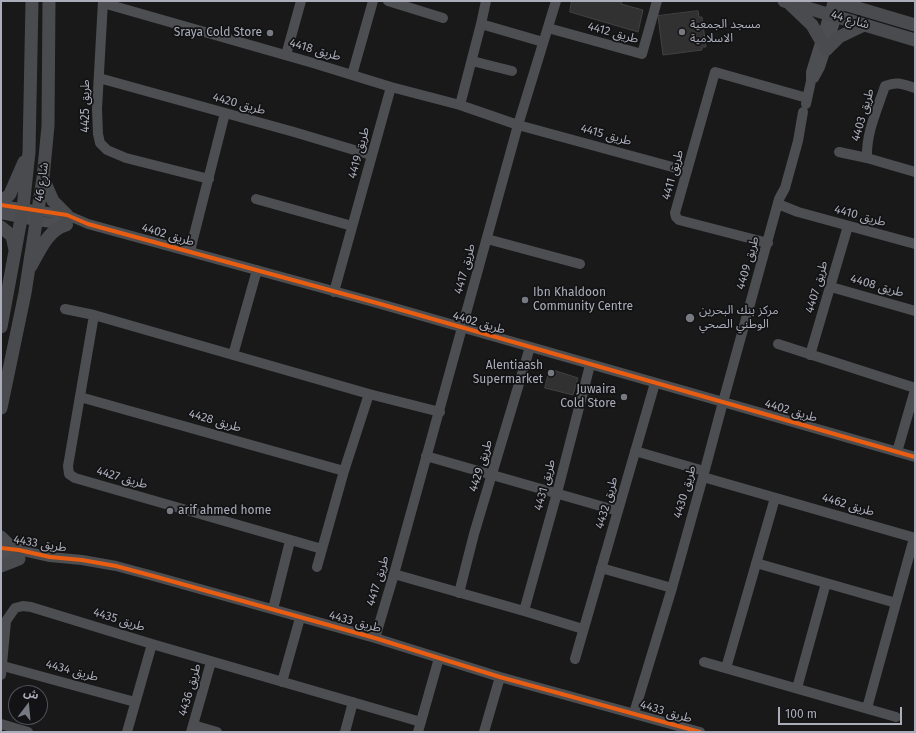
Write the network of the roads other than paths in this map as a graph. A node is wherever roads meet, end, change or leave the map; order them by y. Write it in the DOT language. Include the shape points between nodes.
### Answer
graph roads {
  1 [pos="32,1"];
  2 [pos="49,1"];
  3 [pos="301,1"];
  4 [pos="372,1"];
  5 [pos="388,1"];
  6 [pos="486,1"];
  7 [pos="556,1"];
  8 [pos="657,1"];
  9 [pos="785,1"];
  10 [pos="870,1"];
  11 [pos="103,2"];
  12 [pos="838,2"];
  13 [pos="833,16"];
  14 [pos="443,18"];
  15 [pos="893,18"];
  16 [pos="482,24"];
  17 [pos="864,25"];
  18 [pos="915,25"];
  19 [pos="548,28"];
  20 [pos="915,40"];
  21 [pos="543,42"];
  22 [pos="823,44"];
  23 [pos="286,55"];
  24 [pos="472,61"];
  25 [pos="512,71"];
  26 [pos="352,75"];
  27 [pos="99,78"];
  28 [pos="391,87"];
  29 [pos="915,88"];
  30 [pos="807,98"];
  31 [pos="460,105"];
  32 [pos="225,113"];
  33 [pos="518,125"];
  34 [pos="29,152"];
  35 [pos="839,152"];
  36 [pos="371,155"];
  37 [pos="867,158"];
  38 [pos="687,171"];
  39 [pos="915,172"];
  40 [pos="43,178"];
  41 [pos="209,179"];
  42 [pos="256,199"];
  43 [pos="1,202"];
  44 [pos="778,204"];
  45 [pos="1,205"];
  46 [pos="23,213"];
  47 [pos="1,214"];
  48 [pos="37,215"];
  49 [pos="67,220"];
  50 [pos="352,226"];
  51 [pos="848,226"];
  52 [pos="1,227"];
  53 [pos="487,239"];
  54 [pos="768,243"];
  55 [pos="915,244"];
  56 [pos="190,251"];
  57 [pos="15,257"];
  58 [pos="580,264"];
  59 [pos="257,270"];
  60 [pos="28,272"];
  61 [pos="831,286"];
  62 [pos="334,292"];
  63 [pos="65,309"];
  64 [pos="915,311"];
  65 [pos="94,315"];
  66 [pos="1,327"];
  67 [pos="462,329"];
  68 [pos="778,344"];
  69 [pos="530,347"];
  70 [pos="233,355"];
  71 [pos="810,355"];
  72 [pos="590,365"];
  73 [pos="655,383"];
  74 [pos="915,389"];
  75 [pos="369,394"];
  76 [pos="80,397"];
  77 [pos="723,402"];
  78 [pos="1,408"];
  79 [pos="440,412"];
  80 [pos="635,451"];
  81 [pos="897,452"];
  82 [pos="426,456"];
  83 [pos="915,457"];
  84 [pos="344,471"];
  85 [pos="492,474"];
  86 [pos="704,474"];
  87 [pos="557,493"];
  88 [pos="775,498"];
  89 [pos="618,511"];
  90 [pos="1,537"];
  91 [pos="914,538"];
  92 [pos="290,541"];
  93 [pos="1,548"];
  94 [pos="322,549"];
  95 [pos="19,554"];
  96 [pos="1,557"];
  97 [pos="756,563"];
  98 [pos="1,566"];
  99 [pos="317,567"];
  100 [pos="601,568"];
  101 [pos="394,574"];
  102 [pos="826,584"];
  103 [pos="672,588"];
  104 [pos="459,593"];
  105 [pos="896,603"];
  106 [pos="273,609"];
  107 [pos="524,611"];
  108 [pos="300,618"];
  109 [pos="583,629"];
  110 [pos="375,638"];
  111 [pos="152,644"];
  112 [pos="439,658"];
  113 [pos="575,659"];
  114 [pos="211,662"];
  115 [pos="704,662"];
  116 [pos="726,668"];
  117 [pos="2,670"];
  118 [pos="500,676"];
  119 [pos="282,682"];
  120 [pos="797,688"];
  121 [pos="135,702"];
  122 [pos="353,702"];
  123 [pos="867,708"];
  124 [pos="634,713"];
  125 [pos="896,717"];
  126 [pos="420,722"];
  127 [pos="1,724"];
  128 [pos="192,729"];
  129 [pos="28,732"];
  130 [pos="127,732"];
  131 [pos="217,732"];
  132 [pos="345,732"];
  133 [pos="418,732"];
  134 [pos="484,732"];
  135 [pos="700,732"];
  1 -- 34 [label="main road, شارع 46"];
  2 -- 40 [label="main road, شارع 46" via="48,126"];
  3 -- 23 [label="street"];
  4 -- 26 [label="street"];
  5 -- 14 [label="street"];
  6 -- 16 [label="street"];
  7 -- 19 [label="street, طريق 4417"];
  8 -- 19 [label="street, طريق 4412" via="642,54"];
  9 -- 13 [label="main road, شارع 44"];
  9 -- 22 [label="main road" via="812,25"];
  10 -- 15 [label="main road"];
  11 -- 23 [label="street, طريق 4418"];
  11 -- 27 [label="street, طريق 4425"];
  12 -- 13 [label="street, طريق 4409"];
  12 -- 15 [label="main road, شارع 44"];
  13 -- 17 [label="main road, شارع 44"];
  13 -- 22 [label="street, طريق 4409"];
  15 -- 18 [label="main road, شارع 44"];
  16 -- 21 [label="street"];
  16 -- 24 [label="street"];
  17 -- 20 [label="main road, شارع 44"];
  17 -- 22 [label="main road"];
  19 -- 21 [label="street, طريق 4417"];
  21 -- 33 [label="street, طريق 4417"];
  22 -- 30 [label="street, طريق 4409" via="811,72"];
  23 -- 26 [label="street, طريق 4418"];
  24 -- 25 [label="street"];
  24 -- 31 [label="street"];
  26 -- 28 [label="street, طريق 4418"];
  27 -- 32 [label="street, طريق 4420"];
  27 -- 41 [label="street, طريق 4425" via="98,134 100,143 107,150 126,158"];
  28 -- 31 [label="street, طريق 4418"];
  28 -- 36 [label="street, طريق 4419"];
  29 -- 37 [label="street, طريق 4403" via="900,83 885,86 868,136"];
  30 -- 38 [label="street, طريق 4411" via="715,72"];
  30 -- 44 [label="street, طريق 4409" via="798,141"];
  31 -- 33 [label="street, طريق 4418"];
  32 -- 36 [label="street, طريق 4420"];
  32 -- 41 [label="street"];
  33 -- 38 [label="street, طريق 4415"];
  33 -- 53 [label="street, طريق 4417"];
  34 -- 43 [label="main road" via="10,194"];
  34 -- 46 [label="main road, شارع 46"];
  35 -- 37 [label="street, طريق 4403"];
  36 -- 50 [label="street, طريق 4419"];
  37 -- 39 [label="street, طريق 4403"];
  38 -- 54 [label="street, طريق 4411" via="675,213 679,220"];
  40 -- 48 [label="main road, شارع 46"];
  40 -- 49 [label="main road"];
  41 -- 56 [label="street"];
  42 -- 50 [label="street"];
  44 -- 51 [label="street, طريق 4410"];
  44 -- 54 [label="street, طريق 4409"];
  45 -- 46 [label="street"];
  46 -- 47 [label="street"];
  46 -- 48 [label="street, طريق 4402"];
  46 -- 57 [label="main road, شارع 46"];
  48 -- 49 [label="street, طريق 4402"];
  48 -- 60 [label="main road, شارع 46"];
  49 -- 56 [label="street, طريق 4402"];
  49 -- 60 [label="main road" via="51,234"];
  50 -- 62 [label="street, طريق 4419"];
  51 -- 55 [label="street, طريق 4410"];
  51 -- 61 [label="street, طريق 4407"];
  52 -- 57 [label="main road" via="12,236"];
  53 -- 58 [label="street"];
  53 -- 67 [label="street, طريق 4417"];
  54 -- 77 [label="street, طريق 4409"];
  56 -- 59 [label="street, طريق 4402"];
  57 -- 66 [label="main road, شارع 46"];
  59 -- 62 [label="street, طريق 4402"];
  59 -- 70 [label="street"];
  60 -- 78 [label="main road, شارع 46"];
  61 -- 64 [label="street, طريق 4408"];
  61 -- 71 [label="street, طريق 4407"];
  62 -- 67 [label="street, طريق 4402"];
  63 -- 65 [label="street"];
  65 -- 70 [label="street"];
  65 -- 76 [label="street, طريق 4427"];
  67 -- 69 [label="street, طريق 4402"];
  67 -- 79 [label="street, طريق 4417"];
  68 -- 71 [label="street"];
  69 -- 72 [label="street, طريق 4402"];
  69 -- 85 [label="street, طريق 4429"];
  70 -- 75 [label="street"];
  71 -- 74 [label="street"];
  72 -- 73 [label="street, طريق 4402"];
  72 -- 87 [label="street, طريق 4431"];
  73 -- 77 [label="street, طريق 4402"];
  73 -- 80 [label="street, طريق 4432"];
  74 -- 81 [label="street"];
  75 -- 79 [label="street"];
  75 -- 84 [label="street"];
  76 -- 84 [label="street, طريق 4428"];
  76 -- 92 [label="street, طريق 4427" via="68,466 69,474 75,478"];
  77 -- 81 [label="street, طريق 4402"];
  77 -- 86 [label="street, طريق 4430"];
  79 -- 82 [label="street, طريق 4417"];
  80 -- 86 [label="street, طريق 4462"];
  80 -- 89 [label="street, طريق 4432"];
  81 -- 83 [label="street, طريق 4402"];
  82 -- 85 [label="street"];
  82 -- 101 [label="street, طريق 4417"];
  84 -- 94 [label="street"];
  85 -- 87 [label="street"];
  85 -- 104 [label="street, طريق 4429"];
  86 -- 88 [label="street, طريق 4462"];
  86 -- 103 [label="street, طريق 4430"];
  87 -- 89 [label="street"];
  87 -- 107 [label="street, طريق 4431"];
  88 -- 91 [label="street, طريق 4462"];
  88 -- 97 [label="street"];
  89 -- 100 [label="street, طريق 4432"];
  90 -- 95 [label="main road"];
  91 -- 105 [label="street, طريق 4462"];
  92 -- 94 [label="street, طريق 4427"];
  92 -- 106 [label="street"];
  93 -- 95 [label="street, طريق 4433"];
  94 -- 99 [label="street"];
  95 -- 96 [label="street, طريق 4433"];
  95 -- 98 [label="main road"];
  95 -- 106 [label="street, طريق 4433" via="116,566"];
  97 -- 102 [label="street"];
  97 -- 116 [label="street"];
  100 -- 103 [label="street"];
  100 -- 109 [label="street, طريق 4432"];
  101 -- 104 [label="street"];
  101 -- 110 [label="street, طريق 4417"];
  102 -- 105 [label="street"];
  102 -- 120 [label="street"];
  103 -- 124 [label="street, طريق 4430"];
  104 -- 107 [label="street"];
  105 -- 123 [label="street, طريق 4462"];
  106 -- 108 [label="street, طريق 4433"];
  107 -- 109 [label="street"];
  108 -- 110 [label="street, طريق 4433"];
  108 -- 119 [label="street"];
  109 -- 113 [label="street, طريق 4432"];
  110 -- 112 [label="street, طريق 4433"];
  111 -- 114 [label="street, طريق 4435"];
  111 -- 117 [label="street, طريق 4435" via="22,606 15,608 6,621"];
  111 -- 121 [label="street"];
  112 -- 118 [label="street, طريق 4433"];
  112 -- 126 [label="street"];
  114 -- 119 [label="street, طريق 4435"];
  114 -- 128 [label="street, طريق 4436"];
  115 -- 116 [label="street"];
  116 -- 120 [label="street"];
  117 -- 121 [label="street, طريق 4434"];
  118 -- 124 [label="street, طريق 4433"];
  118 -- 134 [label="street"];
  119 -- 122 [label="street, طريق 4435"];
  120 -- 123 [label="street"];
  121 -- 130 [label="street"];
  122 -- 126 [label="street, طريق 4435"];
  122 -- 132 [label="street"];
  123 -- 125 [label="street"];
  124 -- 135 [label="street, طريق 4433"];
  126 -- 133 [label="street"];
  127 -- 129 [label="street"];
  128 -- 131 [label="street, طريق 4436"];
}
